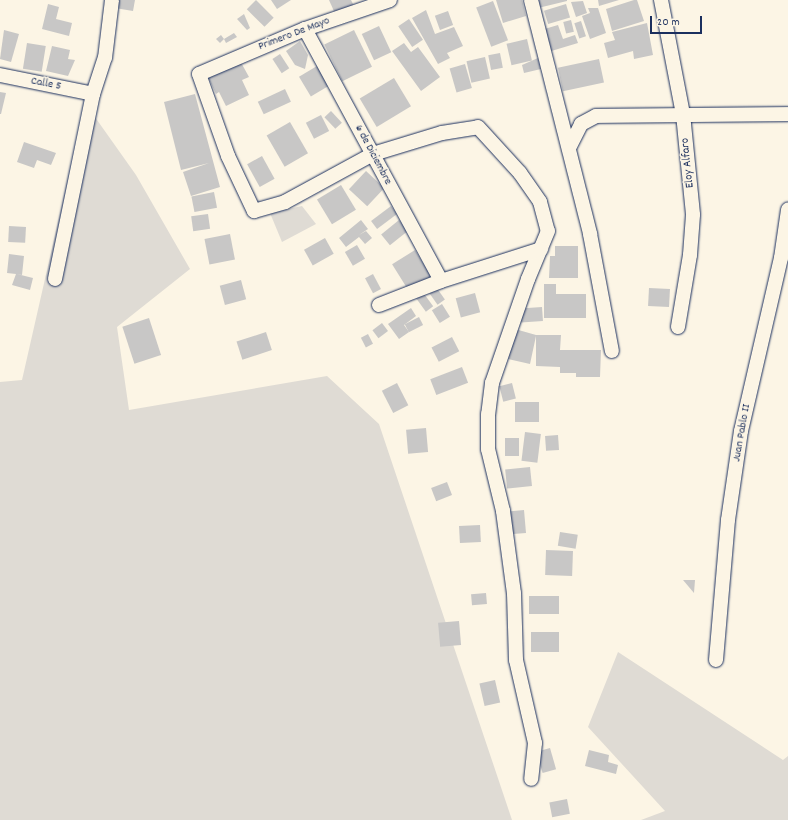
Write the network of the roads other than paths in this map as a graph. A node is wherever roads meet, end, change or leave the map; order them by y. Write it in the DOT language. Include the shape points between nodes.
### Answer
graph roads {
  1 [pos="112,0"];
  2 [pos="390,0"];
  3 [pos="531,0"];
  4 [pos="661,0"];
  5 [pos="305,29"];
  6 [pos="0,75"];
  7 [pos="93,94"];
  8 [pos="683,114"];
  9 [pos="788,114"];
  10 [pos="569,148"];
  11 [pos="373,154"];
  12 [pos="788,210"];
  13 [pos="541,249"];
  14 [pos="55,279"];
  15 [pos="441,281"];
  16 [pos="379,305"];
  17 [pos="678,327"];
  18 [pos="612,351"];
  19 [pos="716,660"];
  20 [pos="531,779"];
  1 -- 7 [label="street" via="106,58"];
  2 -- 5 [label="street, Primero De Mayo"];
  3 -- 10 [label="street"];
  4 -- 8 [label="street, Eloy Alfaro"];
  5 -- 11 [label="street, 6 de Diciembre"];
  5 -- 11 [label="street, Primero De Mayo" via="199,74 228,156 254,211 285,202"];
  6 -- 7 [label="street, Calle 5"];
  7 -- 14 [label="street"];
  8 -- 9 [label="street"];
  8 -- 10 [label="street" via="596,116 581,124"];
  8 -- 17 [label="street, Eloy Alfaro" via="693,215 690,256"];
  10 -- 18 [label="street" via="590,234"];
  11 -- 13 [label="street" via="442,133 478,127 520,173 540,202 548,231"];
  11 -- 15 [label="street, 6 de Diciembre"];
  12 -- 19 [label="street, Juan Pablo II" via="780,258 741,431 728,520"];
  13 -- 15 [label="street"];
  13 -- 20 [label="street" via="492,383 488,414 488,449 503,511 514,593 516,660 536,743"];
  15 -- 16 [label="street"];
}
